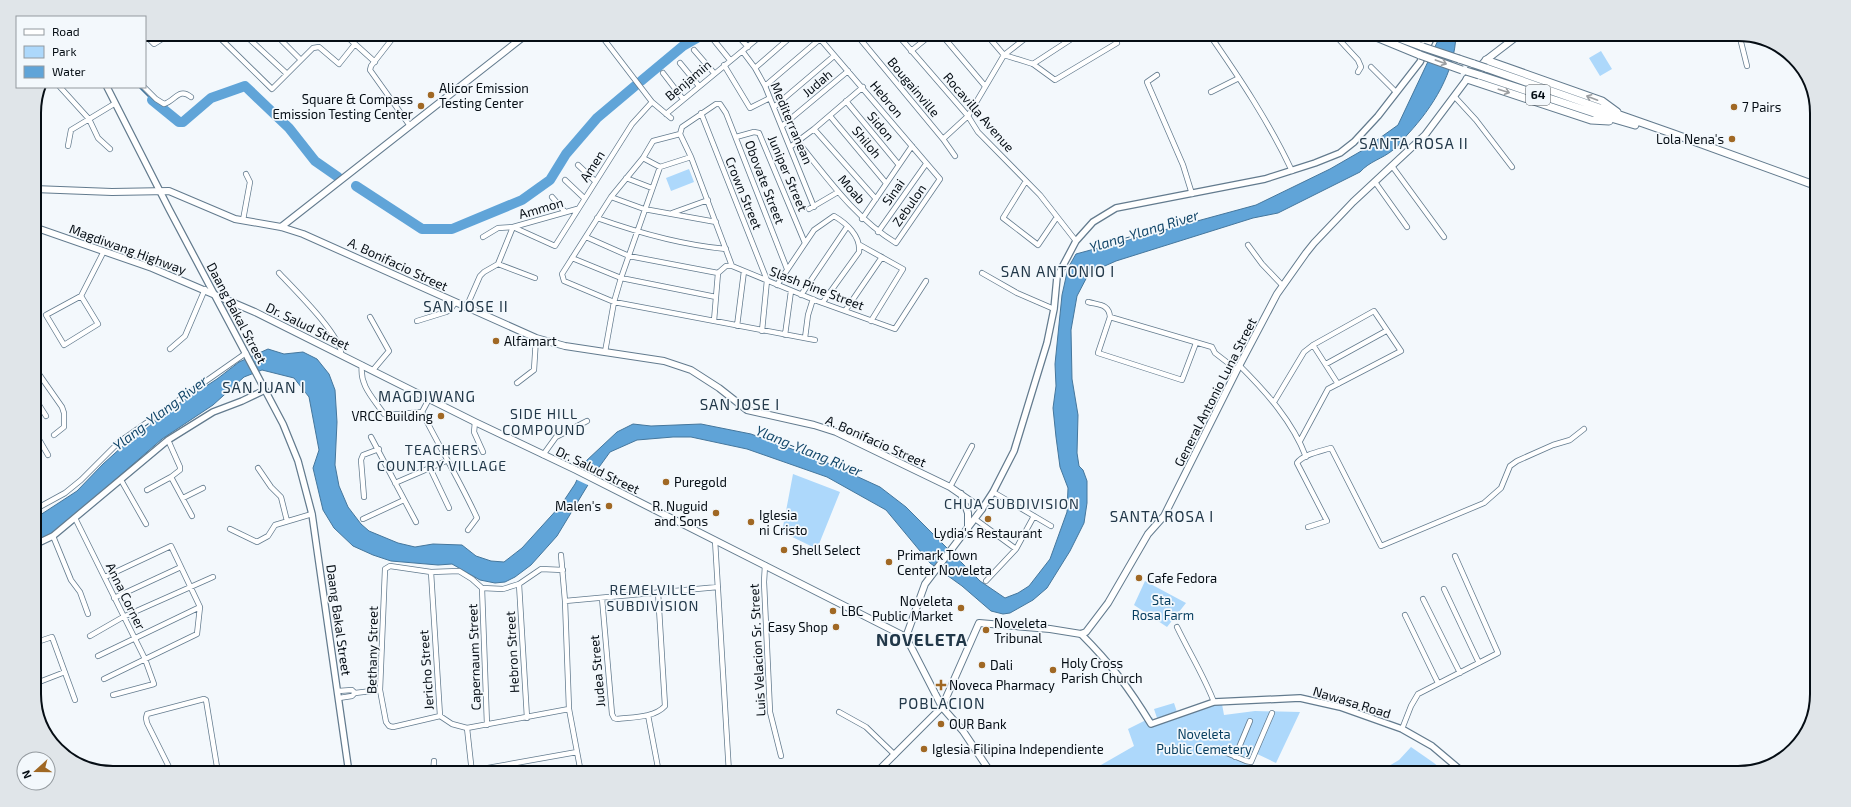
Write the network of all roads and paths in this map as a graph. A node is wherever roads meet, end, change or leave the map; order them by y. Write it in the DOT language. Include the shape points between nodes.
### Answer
graph roads {
  1 [pos="223,41"];
  2 [pos="252,41"];
  3 [pos="283,41"];
  4 [pos="352,41"];
  5 [pos="391,41"];
  6 [pos="518,41"];
  7 [pos="605,41"];
  8 [pos="715,41"];
  9 [pos="742,41"];
  10 [pos="755,41"];
  11 [pos="786,41"];
  12 [pos="818,41"];
  13 [pos="822,41"];
  14 [pos="862,41"];
  15 [pos="903,41"];
  16 [pos="924,41"];
  17 [pos="947,41"];
  18 [pos="992,41"];
  19 [pos="1020,41"];
  20 [pos="1068,41"];
  21 [pos="1115,41"];
  22 [pos="1214,41"];
  23 [pos="1340,41"];
  24 [pos="1386,41"];
  25 [pos="1412,41"];
  26 [pos="1418,41"];
  27 [pos="1429,41"];
  28 [pos="1511,41"];
  29 [pos="1741,41"];
  30 [pos="355,44"];
  31 [pos="1426,45"];
  32 [pos="748,47"];
  33 [pos="694,50"];
  34 [pos="912,51"];
  35 [pos="743,52"];
  36 [pos="1004,55"];
  37 [pos="834,56"];
  38 [pos="300,59"];
  39 [pos="730,60"];
  40 [pos="1486,60"];
  41 [pos="375,62"];
  42 [pos="680,63"];
  43 [pos="1033,64"];
  44 [pos="724,65"];
  45 [pos="1747,66"];
  46 [pos="1371,67"];
  47 [pos="755,68"];
  48 [pos="848,71"];
  49 [pos="1358,72"];
  50 [pos="286,73"];
  51 [pos="662,73"];
  52 [pos="714,73"];
  53 [pos="1157,75"];
  54 [pos="1239,78"];
  55 [pos="1467,79"];
  56 [pos="699,86"];
  57 [pos="765,86"];
  58 [pos="985,86"];
  59 [pos="863,87"];
  60 [pos="61,88"];
  61 [pos="107,88"];
  62 [pos="145,88"];
  63 [pos="1211,92"];
  64 [pos="1396,92"];
  65 [pos="1454,96"];
  66 [pos="192,97"];
  67 [pos="770,98"];
  68 [pos="683,99"];
  69 [pos="846,101"];
  70 [pos="652,102"];
  71 [pos="114,104"];
  72 [pos="774,107"];
  73 [pos="701,113"];
  74 [pos="666,114"];
  75 [pos="830,116"];
  76 [pos="968,116"];
  77 [pos="671,118"];
  78 [pos="89,119"];
  79 [pos="1625,120"];
  80 [pos="410,126"];
  81 [pos="782,126"];
  82 [pos="814,129"];
  83 [pos="680,134"];
  84 [pos="736,137"];
  85 [pos="943,139"];
  86 [pos="798,142"];
  87 [pos="68,146"];
  88 [pos="912,146"];
  89 [pos="790,147"];
  90 [pos="110,149"];
  91 [pos="955,156"];
  92 [pos="691,157"];
  93 [pos="642,158"];
  94 [pos="926,164"];
  95 [pos="578,165"];
  96 [pos="899,165"];
  97 [pos="1392,166"];
  98 [pos="660,167"];
  99 [pos="1512,167"];
  100 [pos="1292,171"];
  101 [pos="246,174"];
  102 [pos="626,178"];
  103 [pos="940,179"];
  104 [pos="566,180"];
  105 [pos="595,181"];
  106 [pos="1026,181"];
  107 [pos="1375,182"];
  108 [pos="886,183"];
  109 [pos="1810,183"];
  110 [pos="652,188"];
  111 [pos="41,189"];
  112 [pos="160,190"];
  113 [pos="838,192"];
  114 [pos="1192,194"];
  115 [pos="552,197"];
  116 [pos="611,197"];
  117 [pos="584,198"];
  118 [pos="876,199"];
  119 [pos="708,200"];
  120 [pos="814,207"];
  121 [pos="577,209"];
  122 [pos="644,209"];
  123 [pos="809,209"];
  124 [pos="565,212"];
  125 [pos="670,214"];
  126 [pos="1057,217"];
  127 [pos="597,218"];
  128 [pos="862,219"];
  129 [pos="242,220"];
  130 [pos="716,222"];
  131 [pos="281,227"];
  132 [pos="513,227"];
  133 [pos="848,227"];
  134 [pos="1407,227"];
  135 [pos="41,229"];
  136 [pos="637,232"];
  137 [pos="878,232"];
  138 [pos="483,237"];
  139 [pos="586,237"];
  140 [pos="1444,237"];
  141 [pos="1076,241"];
  142 [pos="805,243"];
  143 [pos="896,243"];
  144 [pos="860,245"];
  145 [pos="1248,245"];
  146 [pos="726,249"];
  147 [pos="104,251"];
  148 [pos="630,256"];
  149 [pos="882,257"];
  150 [pos="572,258"];
  151 [pos="498,264"];
  152 [pos="732,266"];
  153 [pos="787,269"];
  154 [pos="744,271"];
  155 [pos="279,273"];
  156 [pos="718,273"];
  157 [pos="982,273"];
  158 [pos="535,278"];
  159 [pos="621,278"];
  160 [pos="766,280"];
  161 [pos="926,281"];
  162 [pos="777,285"];
  163 [pos="1283,286"];
  164 [pos="205,290"];
  165 [pos="791,290"];
  166 [pos="214,294"];
  167 [pos="801,295"];
  168 [pos="81,296"];
  169 [pos="716,297"];
  170 [pos="813,299"];
  171 [pos="614,302"];
  172 [pos="823,302"];
  173 [pos="1088,302"];
  174 [pos="455,303"];
  175 [pos="466,308"];
  176 [pos="1054,309"];
  177 [pos="845,311"];
  178 [pos="370,317"];
  179 [pos="1110,317"];
  180 [pos="417,321"];
  181 [pos="714,321"];
  182 [pos="871,321"];
  183 [pos="737,326"];
  184 [pos="1386,330"];
  185 [pos="762,331"];
  186 [pos="785,335"];
  187 [pos="536,338"];
  188 [pos="805,338"];
  189 [pos="815,340"];
  190 [pos="1196,343"];
  191 [pos="1312,345"];
  192 [pos="170,349"];
  193 [pos="605,352"];
  194 [pos="247,354"];
  195 [pos="341,354"];
  196 [pos="1326,364"];
  197 [pos="362,365"];
  198 [pos="1238,368"];
  199 [pos="373,370"];
  200 [pos="41,378"];
  201 [pos="517,383"];
  202 [pos="1338,384"];
  203 [pos="265,390"];
  204 [pos="429,399"];
  205 [pos="1274,402"];
  206 [pos="41,408"];
  207 [pos="422,412"];
  208 [pos="46,416"];
  209 [pos="587,421"];
  210 [pos="475,422"];
  211 [pos="1584,429"];
  212 [pos="54,435"];
  213 [pos="371,437"];
  214 [pos="168,440"];
  215 [pos="1300,441"];
  216 [pos="41,443"];
  217 [pos="972,446"];
  218 [pos="379,449"];
  219 [pos="483,452"];
  220 [pos="48,455"];
  221 [pos="543,455"];
  222 [pos="1306,457"];
  223 [pos="446,461"];
  224 [pos="258,468"];
  225 [pos="430,468"];
  226 [pos="171,477"];
  227 [pos="121,480"];
  228 [pos="395,483"];
  229 [pos="950,487"];
  230 [pos="203,488"];
  231 [pos="147,490"];
  232 [pos="993,492"];
  233 [pos="961,494"];
  234 [pos="364,497"];
  235 [pos="183,498"];
  236 [pos="404,500"];
  237 [pos="41,506"];
  238 [pos="449,508"];
  239 [pos="982,509"];
  240 [pos="312,514"];
  241 [pos="192,516"];
  242 [pos="1034,516"];
  243 [pos="75,518"];
  244 [pos="363,519"];
  245 [pos="975,519"];
  246 [pos="287,521"];
  247 [pos="416,522"];
  248 [pos="146,524"];
  249 [pos="1051,526"];
  250 [pos="1308,527"];
  251 [pos="230,529"];
  252 [pos="968,529"];
  253 [pos="468,530"];
  254 [pos="53,536"];
  255 [pos="716,540"];
  256 [pos="41,542"];
  257 [pos="1016,549"];
  258 [pos="561,555"];
  259 [pos="1455,556"];
  260 [pos="765,565"];
  261 [pos="181,567"];
  262 [pos="563,570"];
  263 [pos="431,572"];
  264 [pos="105,577"];
  265 [pos="212,577"];
  266 [pos="986,581"];
  267 [pos="519,584"];
  268 [pos="190,587"];
  269 [pos="718,587"];
  270 [pos="482,588"];
  271 [pos="1444,589"];
  272 [pos="658,592"];
  273 [pos="114,598"];
  274 [pos="602,598"];
  275 [pos="1424,599"];
  276 [pos="565,601"];
  277 [pos="200,607"];
  278 [pos="88,614"];
  279 [pos="1405,614"];
  280 [pos="123,618"];
  281 [pos="1177,627"];
  282 [pos="1081,634"];
  283 [pos="90,636"];
  284 [pos="906,637"];
  285 [pos="134,638"];
  286 [pos="41,641"];
  287 [pos="98,656"];
  288 [pos="145,659"];
  289 [pos="1479,663"];
  290 [pos="65,672"];
  291 [pos="1460,673"];
  292 [pos="104,679"];
  293 [pos="41,681"];
  294 [pos="1438,683"];
  295 [pos="380,690"];
  296 [pos="338,691"];
  297 [pos="355,692"];
  298 [pos="113,695"];
  299 [pos="339,698"];
  300 [pos="75,700"];
  301 [pos="1214,702"];
  302 [pos="942,707"];
  303 [pos="569,709"];
  304 [pos="839,712"];
  305 [pos="1272,713"];
  306 [pos="648,715"];
  307 [pos="440,716"];
  308 [pos="528,718"];
  309 [pos="1250,721"];
  310 [pos="487,725"];
  311 [pos="467,728"];
  312 [pos="1402,729"];
  313 [pos="1222,751"];
  314 [pos="577,752"];
  315 [pos="895,755"];
  316 [pos="781,756"];
  317 [pos="1235,757"];
  318 [pos="434,761"];
  319 [pos="169,766"];
  320 [pos="217,766"];
  321 [pos="348,766"];
  322 [pos="434,766"];
  323 [pos="471,766"];
  324 [pos="504,766"];
  325 [pos="580,766"];
  326 [pos="658,766"];
  327 [pos="729,766"];
  328 [pos="883,766"];
  329 [pos="986,766"];
  330 [pos="1456,766"];
  1 -- 50 [label="street" via="272,89"];
  2 -- 50 [label="street"];
  3 -- 38 [label="street"];
  4 -- 30 [label="street"];
  5 -- 41 [label="street"];
  6 -- 80 [label="main road"];
  7 -- 70 [label="street"];
  8 -- 39 [label="street"];
  9 -- 32 [label="street"];
  10 -- 32 [label="street, Benjamin"];
  11 -- 47 [label="street"];
  12 -- 57 [label="street"];
  13 -- 37 [label="street, Hebron"];
  14 -- 85 [label="street, Bougainville"];
  15 -- 34 [label="street, Rocavilla Avenue"];
  16 -- 34 [label="street"];
  17 -- 58 [label="street"];
  18 -- 36 [label="street"];
  19 -- 36 [label="street"];
  20 -- 43 [label="street"];
  21 -- 43 [label="street" via="1117,43 1055,80"];
  22 -- 54 [label="street"];
  23 -- 49 [label="street" via="1360,63"];
  24 -- 79 [label="main road, 64, one-way, bridge" via="1479,75"];
  25 -- 31 [label="main road, 64"];
  26 -- 31 [label="street"];
  27 -- 31 [label="street"];
  28 -- 40 [label="main road, General Antonio Luna Street"];
  29 -- 45 [label="street"];
  30 -- 38 [label="street" via="339,64 316,46"];
  30 -- 41 [label="street"];
  31 -- 64 [label="street" via="1420,62"];
  31 -- 79 [label="main road, 64, bridge"];
  32 -- 35 [label="street, Benjamin"];
  33 -- 52 [label="street"];
  34 -- 76 [label="street, Rocavilla Avenue"];
  35 -- 39 [label="street, Benjamin"];
  35 -- 47 [label="street, Mediterranean"];
  36 -- 43 [label="street"];
  36 -- 58 [label="street"];
  37 -- 48 [label="street, Hebron"];
  37 -- 72 [label="street, Judah"];
  38 -- 50 [label="street"];
  39 -- 44 [label="street, Benjamin"];
  40 -- 55 [label="main road, General Antonio Luna Street"];
  79 -- 40 [label="main road, one-way" via="1602,101"];
  41 -- 80 [label="street" via="370,70 373,76"];
  42 -- 56 [label="street"];
  44 -- 52 [label="street, Benjamin"];
  44 -- 67 [label="street" via="750,108"];
  46 -- 64 [label="street"];
  47 -- 57 [label="street, Mediterranean"];
  48 -- 59 [label="street, Hebron"];
  48 -- 81 [label="street, Judah"];
  51 -- 68 [label="street"];
  52 -- 56 [label="street, Benjamin"];
  53 -- 114 [label="street" via="1147,82 1183,164"];
  54 -- 63 [label="street"];
  54 -- 100 [label="street"];
  55 -- 65 [label="main road, General Antonio Luna Street"];
  55 -- 79 [label="main road, one-way" via="1591,120"];
  56 -- 68 [label="street, Benjamin"];
  57 -- 67 [label="street, Mediterranean"];
  58 -- 76 [label="street"];
  59 -- 69 [label="street"];
  59 -- 88 [label="street, Hebron"];
  60 -- 78 [label="street"];
  61 -- 71 [label="street, Daang Bakal Street"];
  62 -- 66 [label="street" via="164,104 178,94"];
  64 -- 100 [label="street" via="1370,126 1340,153"];
  65 -- 97 [label="main road, General Antonio Luna Street" via="1425,135"];
  65 -- 99 [label="street"];
  67 -- 72 [label="street, Mediterranean"];
  68 -- 74 [label="street, Benjamin"];
  69 -- 75 [label="street"];
  69 -- 96 [label="street, Sidon"];
  70 -- 74 [label="street"];
  70 -- 105 [label="street, Amen" via="632,124"];
  71 -- 78 [label="street"];
  71 -- 112 [label="street, Daang Bakal Street"];
  72 -- 81 [label="street, Mediterranean"];
  73 -- 83 [label="street" via="682,127"];
  73 -- 84 [label="street, Obovate Street" via="720,104"];
  73 -- 160 [label="street, Crown Street"];
  74 -- 77 [label="street"];
  75 -- 82 [label="street"];
  75 -- 108 [label="street, Shiloh"];
  76 -- 85 [label="street"];
  76 -- 106 [label="street, Rocavilla Avenue" via="978,132"];
  78 -- 87 [label="street" via="72,130"];
  78 -- 90 [label="street" via="98,138"];
  79 -- 109 [label="main road, 64" via="1674,134"];
  80 -- 131 [label="main road"];
  81 -- 89 [label="street, Mediterranean"];
  82 -- 86 [label="street"];
  82 -- 118 [label="street"];
  83 -- 92 [label="street"];
  83 -- 93 [label="street" via="653,141"];
  84 -- 142 [label="street, Juniper Street" via="759,133"];
  84 -- 153 [label="street, Obovate Street"];
  85 -- 91 [label="street, Bougainville"];
  86 -- 89 [label="street"];
  86 -- 113 [label="street, Moab"];
  88 -- 94 [label="street, Hebron"];
  88 -- 96 [label="street"];
  89 -- 120 [label="street, Mediterranean"];
  92 -- 98 [label="street"];
  92 -- 119 [label="street"];
  93 -- 98 [label="street"];
  93 -- 102 [label="street"];
  94 -- 103 [label="street, Hebron"];
  94 -- 137 [label="street, Sinai"];
  95 -- 105 [label="street"];
  96 -- 108 [label="street"];
  97 -- 107 [label="main road, General Antonio Luna Street"];
  97 -- 140 [label="street"];
  98 -- 110 [label="street"];
  100 -- 114 [label="street"];
  101 -- 129 [label="street" via="250,182"];
  102 -- 110 [label="street"];
  102 -- 116 [label="street"];
  103 -- 143 [label="street, Zebulon"];
  104 -- 117 [label="street"];
  105 -- 117 [label="street, Amen"];
  106 -- 126 [label="street, Rocavilla Avenue"];
  106 -- 126 [label="street" via="1003,218 1038,245"];
  107 -- 134 [label="street"];
  107 -- 163 [label="main road, General Antonio Luna Street" via="1314,242"];
  108 -- 118 [label="street"];
  110 -- 122 [label="street"];
  111 -- 112 [label="main road, A. Bonifacio Street" via="105,192"];
  112 -- 129 [label="main road, A. Bonifacio Street" via="177,193 216,212"];
  112 -- 166 [label="street, Daang Bakal Street"];
  113 -- 120 [label="street"];
  113 -- 128 [label="street, Moab"];
  114 -- 141 [label="street" via="1116,208 1093,222"];
  115 -- 124 [label="street"];
  116 -- 122 [label="street"];
  116 -- 127 [label="street"];
  117 -- 121 [label="street, Amen"];
  118 -- 128 [label="street"];
  119 -- 125 [label="street"];
  119 -- 130 [label="street"];
  120 -- 123 [label="street"];
  121 -- 124 [label="street, Ammon"];
  121 -- 132 [label="street, Amen" via="555,246"];
  122 -- 125 [label="street"];
  122 -- 136 [label="street"];
  124 -- 132 [label="street, Ammon"];
  125 -- 130 [label="street"];
  126 -- 141 [label="street, Rocavilla Avenue"];
  127 -- 136 [label="street"];
  127 -- 139 [label="street"];
  128 -- 137 [label="street, Moab"];
  129 -- 131 [label="main road, A. Bonifacio Street"];
  130 -- 146 [label="street"];
  131 -- 174 [label="main road, A. Bonifacio Street" via="328,244"];
  132 -- 138 [label="street" via="498,228"];
  132 -- 151 [label="street, Ammon"];
  133 -- 142 [label="street" via="834,216 814,230"];
  133 -- 144 [label="street"];
  133 -- 167 [label="street"];
  135 -- 147 [label="main road, Magdiwang Highway"];
  136 -- 146 [label="street"];
  136 -- 148 [label="street"];
  137 -- 143 [label="street, Moab"];
  139 -- 148 [label="street"];
  139 -- 150 [label="street"];
  141 -- 176 [label="street" via="1057,276"];
  142 -- 153 [label="street"];
  144 -- 149 [label="street"];
  144 -- 172 [label="street" via="859,252"];
  145 -- 163 [label="street"];
  146 -- 152 [label="street"];
  147 -- 164 [label="main road, Magdiwang Highway"];
  147 -- 168 [label="street"];
  148 -- 156 [label="street"];
  148 -- 159 [label="street"];
  149 -- 177 [label="street"];
  149 -- 182 [label="street" via="903,269"];
  150 -- 159 [label="street"];
  150 -- 171 [label="street" via="562,274 564,281"];
  151 -- 158 [label="street"];
  151 -- 175 [label="street" via="480,276"];
  152 -- 154 [label="street, Slash Pine Street"];
  152 -- 156 [label="street" via="726,266"];
  153 -- 162 [label="street"];
  154 -- 160 [label="street, Slash Pine Street"];
  154 -- 183 [label="street"];
  155 -- 195 [label="street" via="330,331 340,346"];
  156 -- 169 [label="street"];
  157 -- 176 [label="street" via="1017,293"];
  159 -- 169 [label="street"];
  159 -- 171 [label="street"];
  160 -- 162 [label="street, Slash Pine Street"];
  160 -- 185 [label="street"];
  161 -- 182 [label="street, Slash Pine Street" via="895,329"];
  162 -- 165 [label="street, Slash Pine Street"];
  163 -- 198 [label="main road, General Antonio Luna Street"];
  164 -- 166 [label="main road, Magdiwang Highway"];
  164 -- 192 [label="street" via="185,336"];
  165 -- 167 [label="street, Slash Pine Street"];
  165 -- 186 [label="street"];
  166 -- 194 [label="street, Daang Bakal Street"];
  166 -- 195 [label="main road, Dr. Salud Street"];
  167 -- 170 [label="street, Slash Pine Street"];
  168 -- 168 [label="street" via="98,324 64,345 46,315"];
  169 -- 181 [label="street"];
  170 -- 172 [label="street, Slash Pine Street"];
  170 -- 188 [label="street"];
  171 -- 181 [label="street"];
  171 -- 193 [label="street"];
  172 -- 177 [label="street, Slash Pine Street"];
  173 -- 179 [label="street" via="1106,306 1110,311"];
  174 -- 175 [label="main road, A. Bonifacio Street"];
  174 -- 180 [label="street" via="446,312"];
  175 -- 187 [label="main road, A. Bonifacio Street"];
  176 -- 232 [label="street" via="1047,343 1014,452"];
  177 -- 182 [label="street, Slash Pine Street"];
  178 -- 199 [label="street" via="389,352"];
  179 -- 190 [label="street"];
  179 -- 190 [label="street" via="1098,353 1182,380"];
  181 -- 183 [label="street"];
  183 -- 185 [label="street"];
  184 -- 191 [label="street" via="1374,312"];
  184 -- 196 [label="street"];
  184 -- 202 [label="street" via="1401,352"];
  185 -- 186 [label="street"];
  186 -- 188 [label="street"];
  187 -- 193 [label="main road, A. Bonifacio Street"];
  187 -- 201 [label="street" via="534,370"];
  188 -- 189 [label="street"];
  190 -- 198 [label="street" via="1212,347 1215,354"];
  191 -- 196 [label="street"];
  191 -- 205 [label="street" via="1304,352"];
  193 -- 229 [label="main road, A. Bonifacio Street" via="664,361 691,370 748,410 836,432"];
  194 -- 203 [label="street, Daang Bakal Street"];
  194 -- 237 [label="street" via="119,442 81,480 65,493"];
  195 -- 197 [label="main road, Dr. Salud Street"];
  196 -- 202 [label="street"];
  197 -- 199 [label="main road, Dr. Salud Street"];
  197 -- 207 [label="street" via="363,382 384,414"];
  198 -- 205 [label="street"];
  198 -- 282 [label="main road, General Antonio Luna Street" via="1164,516 1140,546 1108,603 1086,632"];
  199 -- 204 [label="main road, Dr. Salud Street"];
  200 -- 212 [label="street" via="64,413 64,427"];
  202 -- 215 [label="street" via="1328,389"];
  203 -- 214 [label="street" via="213,412"];
  203 -- 240 [label="street, Daang Bakal Street" via="298,461"];
  204 -- 207 [label="street"];
  204 -- 210 [label="main road, Dr. Salud Street"];
  205 -- 215 [label="street"];
  206 -- 208 [label="street"];
  207 -- 223 [label="street"];
  209 -- 221 [label="street" via="556,437"];
  210 -- 219 [label="street" via="474,432"];
  210 -- 221 [label="main road, Dr. Salud Street"];
  211 -- 222 [label="street" via="1570,440 1510,466 1501,488 1484,503 1382,546 1331,448"];
  213 -- 218 [label="street"];
  214 -- 226 [label="street" via="180,467 180,470"];
  214 -- 227 [label="street"];
  215 -- 222 [label="street"];
  216 -- 220 [label="street"];
  217 -- 229 [label="street"];
  218 -- 228 [label="street"];
  218 -- 234 [label="street" via="363,455 361,460"];
  221 -- 255 [label="main road, Dr. Salud Street"];
  222 -- 250 [label="street" via="1297,464 1327,521"];
  223 -- 225 [label="street"];
  223 -- 253 [label="street" via="466,494 476,518"];
  224 -- 246 [label="street" via="270,487 281,497"];
  225 -- 228 [label="street"];
  225 -- 238 [label="street"];
  226 -- 231 [label="street"];
  226 -- 235 [label="street"];
  227 -- 243 [label="street"];
  227 -- 248 [label="street"];
  228 -- 236 [label="street"];
  229 -- 233 [label="main road, A. Bonifacio Street"];
  230 -- 235 [label="street"];
  232 -- 239 [label="street"];
  232 -- 242 [label="street"];
  233 -- 239 [label="main road, A. Bonifacio Street"];
  233 -- 252 [label="main road" via="968,513"];
  235 -- 241 [label="street"];
  236 -- 244 [label="street"];
  236 -- 247 [label="street"];
  239 -- 245 [label="main road"];
  240 -- 246 [label="street"];
  240 -- 296 [label="street, Daang Bakal Street"];
  242 -- 249 [label="street"];
  242 -- 257 [label="street"];
  243 -- 254 [label="street"];
  243 -- 264 [label="street, Anna Corner"];
  245 -- 252 [label="main road"];
  245 -- 257 [label="street"];
  246 -- 251 [label="street" via="275,525 268,536 257,542"];
  252 -- 284 [label="main road" via="925,584"];
  254 -- 256 [label="street"];
  254 -- 278 [label="street"];
  255 -- 260 [label="main road, Dr. Salud Street"];
  255 -- 269 [label="street"];
  257 -- 266 [label="street"];
  258 -- 262 [label="street"];
  259 -- 289 [label="street" via="1498,649 1498,653"];
  260 -- 284 [label="main road, Dr. Salud Street"];
  260 -- 316 [label="street, Luis Velacion Sr. Street" via="770,712"];
  261 -- 264 [label="street" via="171,546"];
  261 -- 268 [label="street"];
  261 -- 273 [label="street"];
  262 -- 267 [label="street" via="541,570"];
  262 -- 276 [label="street"];
  263 -- 270 [label="street" via="459,571"];
  263 -- 295 [label="street, Bethany Street" via="390,566 386,569"];
  263 -- 307 [label="street, Jericho Street"];
  264 -- 273 [label="street, Anna Corner"];
  265 -- 268 [label="street"];
  267 -- 270 [label="street" via="503,589"];
  267 -- 308 [label="street, Hebron Street"];
  268 -- 277 [label="street"];
  268 -- 280 [label="street"];
  269 -- 272 [label="street"];
  269 -- 327 [label="street"];
  270 -- 310 [label="street, Capernaum Street"];
  271 -- 289 [label="street"];
  272 -- 274 [label="street"];
  272 -- 306 [label="street, Judea Street" via="665,706"];
  273 -- 280 [label="street, Anna Corner"];
  274 -- 276 [label="street"];
  274 -- 306 [label="street, Judea Street" via="612,714 617,719"];
  275 -- 291 [label="street"];
  276 -- 303 [label="street"];
  277 -- 285 [label="street"];
  277 -- 288 [label="street" via="197,634"];
  279 -- 294 [label="street"];
  280 -- 283 [label="street"];
  280 -- 285 [label="street, Anna Corner"];
  281 -- 301 [label="street" via="1204,677"];
  282 -- 301 [label="street, Nawasa Road" via="1105,658 1130,690 1151,724"];
  282 -- 302 [label="main road" via="979,623"];
  284 -- 302 [label="main road"];
  285 -- 287 [label="street"];
  285 -- 288 [label="street, Anna Corner"];
  286 -- 290 [label="street" via="52,637"];
  288 -- 292 [label="street"];
  288 -- 298 [label="street, Anna Corner" via="154,684"];
  289 -- 291 [label="street"];
  290 -- 293 [label="street"];
  290 -- 300 [label="street"];
  291 -- 294 [label="street"];
  294 -- 312 [label="street" via="1416,696"];
  295 -- 297 [label="street"];
  295 -- 307 [label="street, Bethany Street" via="389,726"];
  296 -- 297 [label="street"];
  296 -- 299 [label="street, Daang Bakal Street"];
  297 -- 299 [label="street" via="352,696"];
  299 -- 321 [label="street, Daang Bakal Street"];
  301 -- 312 [label="street, Nawasa Road" via="1300,698 1340,707"];
  302 -- 315 [label="main road"];
  302 -- 329 [label="main road" via="963,731"];
  303 -- 308 [label="street"];
  303 -- 314 [label="street"];
  304 -- 315 [label="street" via="866,727"];
  305 -- 317 [label="street" via="1251,762"];
  306 -- 326 [label="street"];
  307 -- 311 [label="street, Jericho Street" via="452,724"];
  308 -- 310 [label="street"];
  309 -- 317 [label="street"];
  310 -- 311 [label="street"];
  311 -- 323 [label="street"];
  312 -- 330 [label="street, Nawasa Road" via="1432,746"];
  313 -- 317 [label="street"];
  314 -- 324 [label="street"];
  314 -- 325 [label="street"];
  315 -- 328 [label="main road"];
  318 -- 322 [label="street"];
  319 -- 320 [label="street" via="148,723 147,714 204,699"];
}
